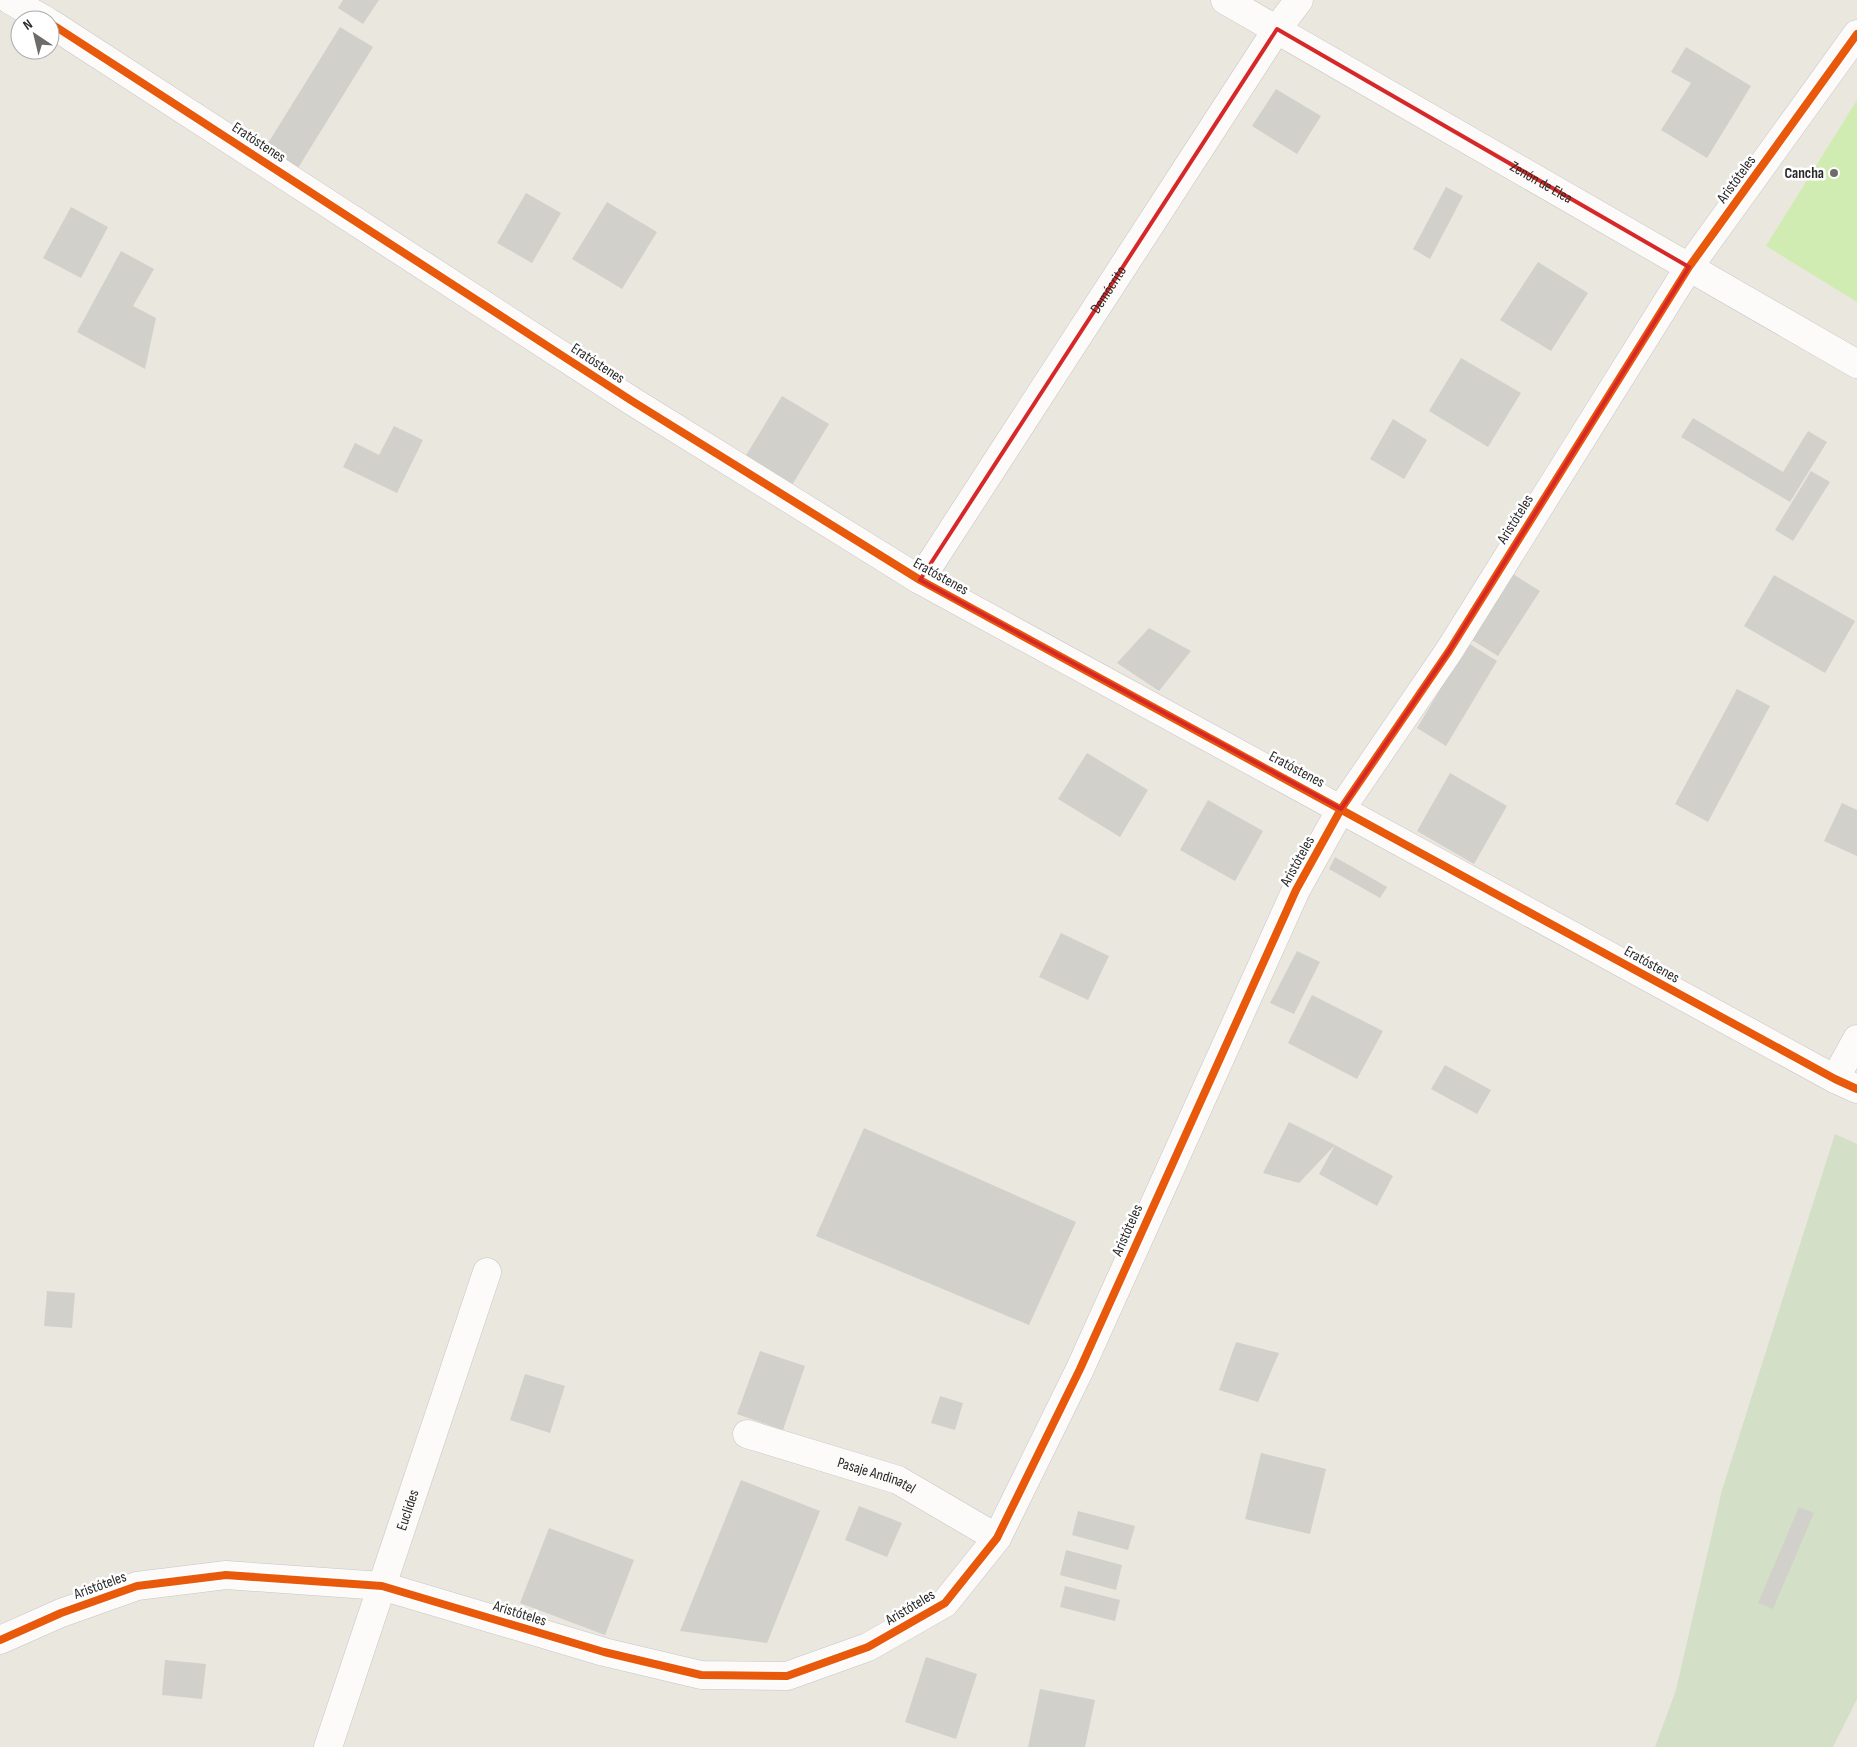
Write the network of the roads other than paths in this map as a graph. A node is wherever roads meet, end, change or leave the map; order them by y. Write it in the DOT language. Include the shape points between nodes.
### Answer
graph roads {
  1 [pos="10,0"];
  2 [pos="1226,0"];
  3 [pos="1299,0"];
  4 [pos="28,10"];
  5 [pos="60,29"];
  6 [pos="1277,29"];
  7 [pos="1857,34"];
  8 [pos="1689,267"];
  9 [pos="1857,364"];
  10 [pos="920,580"];
  11 [pos="1341,809"];
  12 [pos="1857,1039"];
  13 [pos="1846,1084"];
  14 [pos="487,1272"];
  15 [pos="748,1434"];
  16 [pos="997,1538"];
  17 [pos="382,1586"];
  18 [pos="0,1640"];
  19 [pos="328,1747"];
  1 -- 4 [label="street"];
  2 -- 6 [label="street, Zenón de Elea"];
  3 -- 6 [label="street, Demócrito"];
  5 -- 10 [label="street, Eratóstenes" via="632,401"];
  6 -- 8 [label="street, Zenón de Elea"];
  6 -- 10 [label="street, Demócrito"];
  7 -- 8 [label="street, Aristóteles"];
  8 -- 9 [label="street, Zenón de Elea"];
  8 -- 11 [label="street, Aristóteles" via="1449,650"];
  10 -- 11 [label="street, Eratóstenes"];
  11 -- 13 [label="street, Eratóstenes"];
  11 -- 16 [label="street, Aristóteles" via="1296,890 1080,1369"];
  12 -- 13 [label="street"];
  14 -- 17 [label="street, Euclides"];
  15 -- 16 [label="street, Pasaje Andinatel" via="898,1480"];
  16 -- 17 [label="street, Aristóteles" via="945,1603 868,1647 787,1676 701,1675 604,1652"];
  17 -- 18 [label="street, Aristóteles" via="226,1576 137,1586 61,1613"];
  17 -- 19 [label="street, Euclides"];
}
